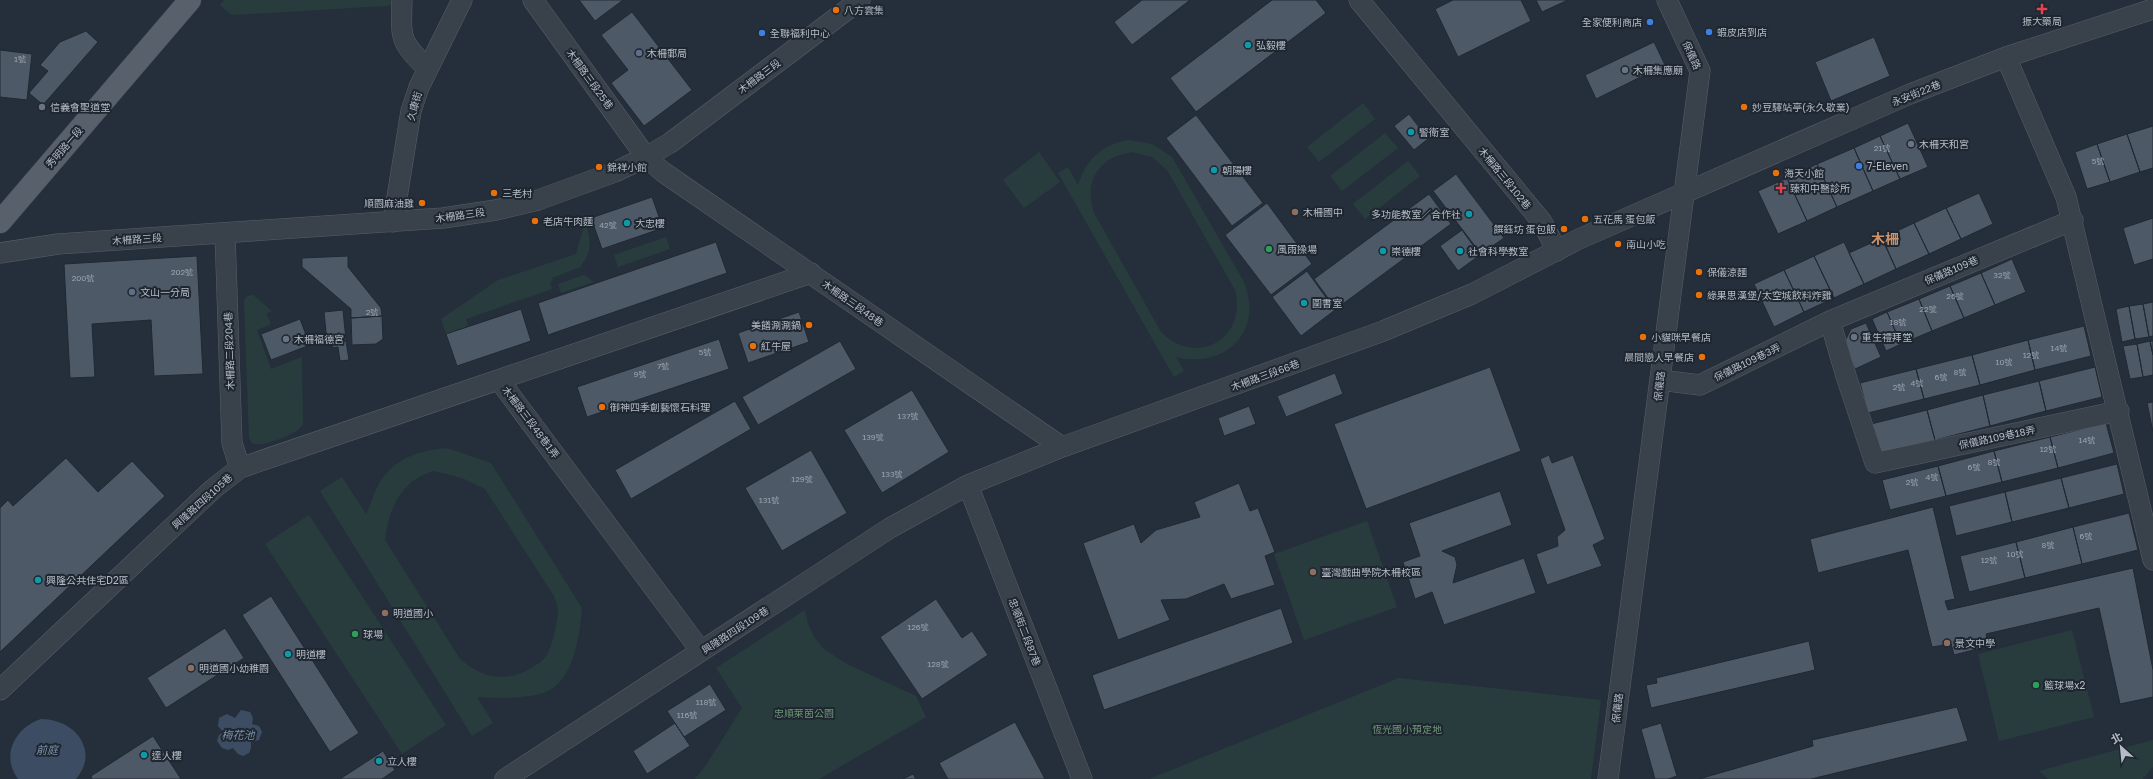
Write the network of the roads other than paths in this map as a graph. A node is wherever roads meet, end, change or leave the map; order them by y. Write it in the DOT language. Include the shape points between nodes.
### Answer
graph roads {
  1 [pos="190,0"];
  2 [pos="402,0"];
  3 [pos="462,0"];
  4 [pos="533,0"];
  5 [pos="860,0"];
  6 [pos="1359,0"];
  7 [pos="1667,0"];
  8 [pos="2153,9"];
  9 [pos="2006,57"];
  10 [pos="428,69"];
  11 [pos="646,157"];
  12 [pos="1685,193"];
  13 [pos="2073,220"];
  14 [pos="0,222"];
  15 [pos="393,222"];
  16 [pos="225,233"];
  17 [pos="1557,251"];
  18 [pos="0,253"];
  19 [pos="811,274"];
  20 [pos="1830,321"];
  21 [pos="499,380"];
  22 [pos="1660,380"];
  23 [pos="2118,411"];
  24 [pos="1062,447"];
  25 [pos="240,468"];
  26 [pos="968,485"];
  27 [pos="2153,560"];
  28 [pos="701,652"];
  29 [pos="0,690"];
  30 [pos="505,779"];
  31 [pos="1082,779"];
  32 [pos="1608,779"];
  1 -- 14 [label="main road, 秀明路一段"];
  2 -- 10 [label="street" via="401,23 406,46"];
  3 -- 10 [label="street, 久康街"];
  4 -- 11 [label="street, 木柵路三段25巷"];
  5 -- 11 [label="street, 木柵路三段" via="674,140"];
  6 -- 17 [label="street, 木柵路三段102巷" via="1542,222"];
  7 -- 12 [label="street, 保儀路" via="1700,71"];
  8 -- 9 [label="street, 永安街22巷"];
  9 -- 12 [label="street, 永安街22巷" via="1910,94"];
  9 -- 13 [label="street" via="2056,170"];
  10 -- 15 [label="street, 久康街" via="411,111"];
  11 -- 15 [label="street, 木柵路三段" via="615,172 538,200 456,217"];
  11 -- 19 [label="street, 木柵路三段48巷" via="663,172"];
  12 -- 17 [label="street"];
  12 -- 22 [label="street, 保儀路"];
  13 -- 20 [label="street, 保儀路109巷"];
  13 -- 23 [label="street"];
  15 -- 16 [label="street, 木柵路三段"];
  16 -- 18 [label="street, 木柵路三段" via="58,244"];
  16 -- 25 [label="street, 木柵路二段204巷" via="232,443"];
  17 -- 24 [label="street, 木柵路三段66巷" via="1472,294 1383,331"];
  19 -- 21 [label="street, 木柵路三段48巷1弄"];
  19 -- 24 [label="street, 木柵路三段48巷"];
  20 -- 22 [label="street, 保儀路109巷3弄" via="1700,385"];
  20 -- 23 [label="street, 保儀路109巷18弄" via="1875,463"];
  21 -- 25 [label="street, 興隆路四段105巷"];
  21 -- 28 [label="street, 木柵路三段48巷1弄"];
  22 -- 32 [label="street, 保儀路"];
  23 -- 27 [label="street"];
  24 -- 26 [label="street, 木柵路三段66巷"];
  25 -- 29 [label="street, 興隆路四段105巷" via="214,488"];
  26 -- 28 [label="street, 興隆路四段109巷" via="890,528"];
  26 -- 31 [label="street, 忠順街二段87巷"];
  28 -- 30 [label="street, 興隆路四段109巷"];
}
